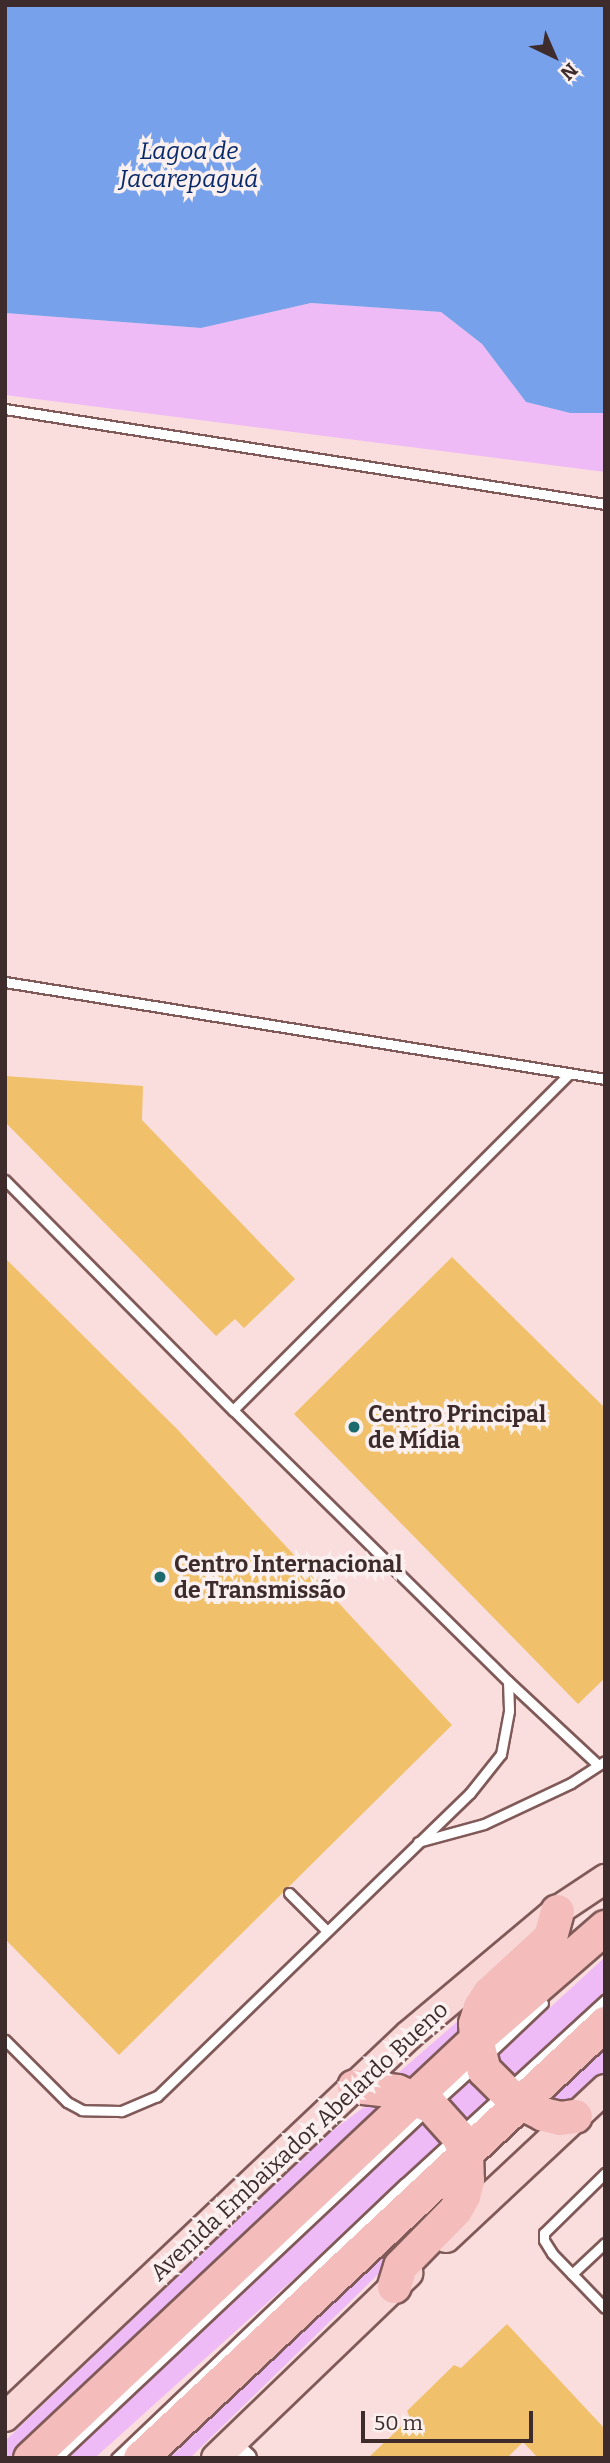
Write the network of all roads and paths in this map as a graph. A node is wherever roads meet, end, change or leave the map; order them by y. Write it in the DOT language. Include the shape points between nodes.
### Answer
graph roads {
  1 [pos="5,409"];
  2 [pos="605,504"];
  3 [pos="5,982"];
  4 [pos="569,1074"];
  5 [pos="605,1079"];
  6 [pos="5,1180"];
  7 [pos="233,1410"];
  8 [pos="508,1681"];
  9 [pos="601,1763"];
  10 [pos="416,1842"];
  11 [pos="605,1880"];
  12 [pos="289,1893"];
  13 [pos="557,1911"];
  14 [pos="605,1927"];
  15 [pos="326,1930"];
  16 [pos="546,2000"];
  17 [pos="605,2000"];
  18 [pos="605,2023"];
  19 [pos="5,2040"];
  20 [pos="478,2051"];
  21 [pos="354,2086"];
  22 [pos="605,2089"];
  23 [pos="513,2098"];
  24 [pos="423,2102"];
  25 [pos="575,2116"];
  26 [pos="462,2145"];
  27 [pos="605,2172"];
  28 [pos="605,2243"];
  29 [pos="572,2274"];
  30 [pos="394,2286"];
  31 [pos="605,2308"];
  32 [pos="5,2417"];
  33 [pos="231,2453"];
  34 [pos="30,2458"];
  35 [pos="57,2458"];
  36 [pos="116,2458"];
  37 [pos="140,2458"];
  1 -- 2 [label="lane"];
  3 -- 4 [label="lane"];
  4 -- 5 [label="lane"];
  4 -- 7 [label="lane"];
  6 -- 7 [label="lane"];
  7 -- 8 [label="lane"];
  8 -- 9 [label="lane"];
  8 -- 10 [label="lane" via="509,1711 500,1754 470,1793"];
  9 -- 10 [label="lane" via="571,1783 484,1824"];
  10 -- 15 [label="lane"];
  11 -- 13 [label="main road, Avenida Embaixador Abelardo Bueno"];
  12 -- 15 [label="lane"];
  13 -- 20 [label="highway" via="550,1937 489,1993 480,2007 475,2022"];
  13 -- 21 [label="main road, Avenida Embaixador Abelardo Bueno"];
  14 -- 20 [label="highway, Avenida Embaixador Abelardo Bueno"];
  15 -- 19 [label="lane" via="157,2096 140,2105 121,2111 82,2110 67,2102"];
  16 -- 20 [label="lane"];
  17 -- 23 [label="lane"];
  18 -- 23 [label="highway"];
  20 -- 23 [label="highway"];
  20 -- 24 [label="highway, Avenida Embaixador Abelardo Bueno"];
  21 -- 24 [label="highway" via="387,2089"];
  21 -- 32 [label="main road, Avenida Embaixador Abelardo Bueno"];
  22 -- 25 [label="main road"];
  23 -- 25 [label="highway" via="543,2114"];
  23 -- 26 [label="highway"];
  24 -- 26 [label="highway"];
  24 -- 34 [label="highway, Avenida Embaixador Abelardo Bueno"];
  24 -- 35 [label="lane"];
  25 -- 30 [label="main road"];
  26 -- 30 [label="highway" via="467,2180 463,2196 400,2266"];
  26 -- 36 [label="lane"];
  26 -- 37 [label="highway"];
  27 -- 29 [label="lane" via="544,2233 552,2253"];
  28 -- 29 [label="lane"];
  29 -- 31 [label="lane"];
  30 -- 33 [label="main road"];
}
